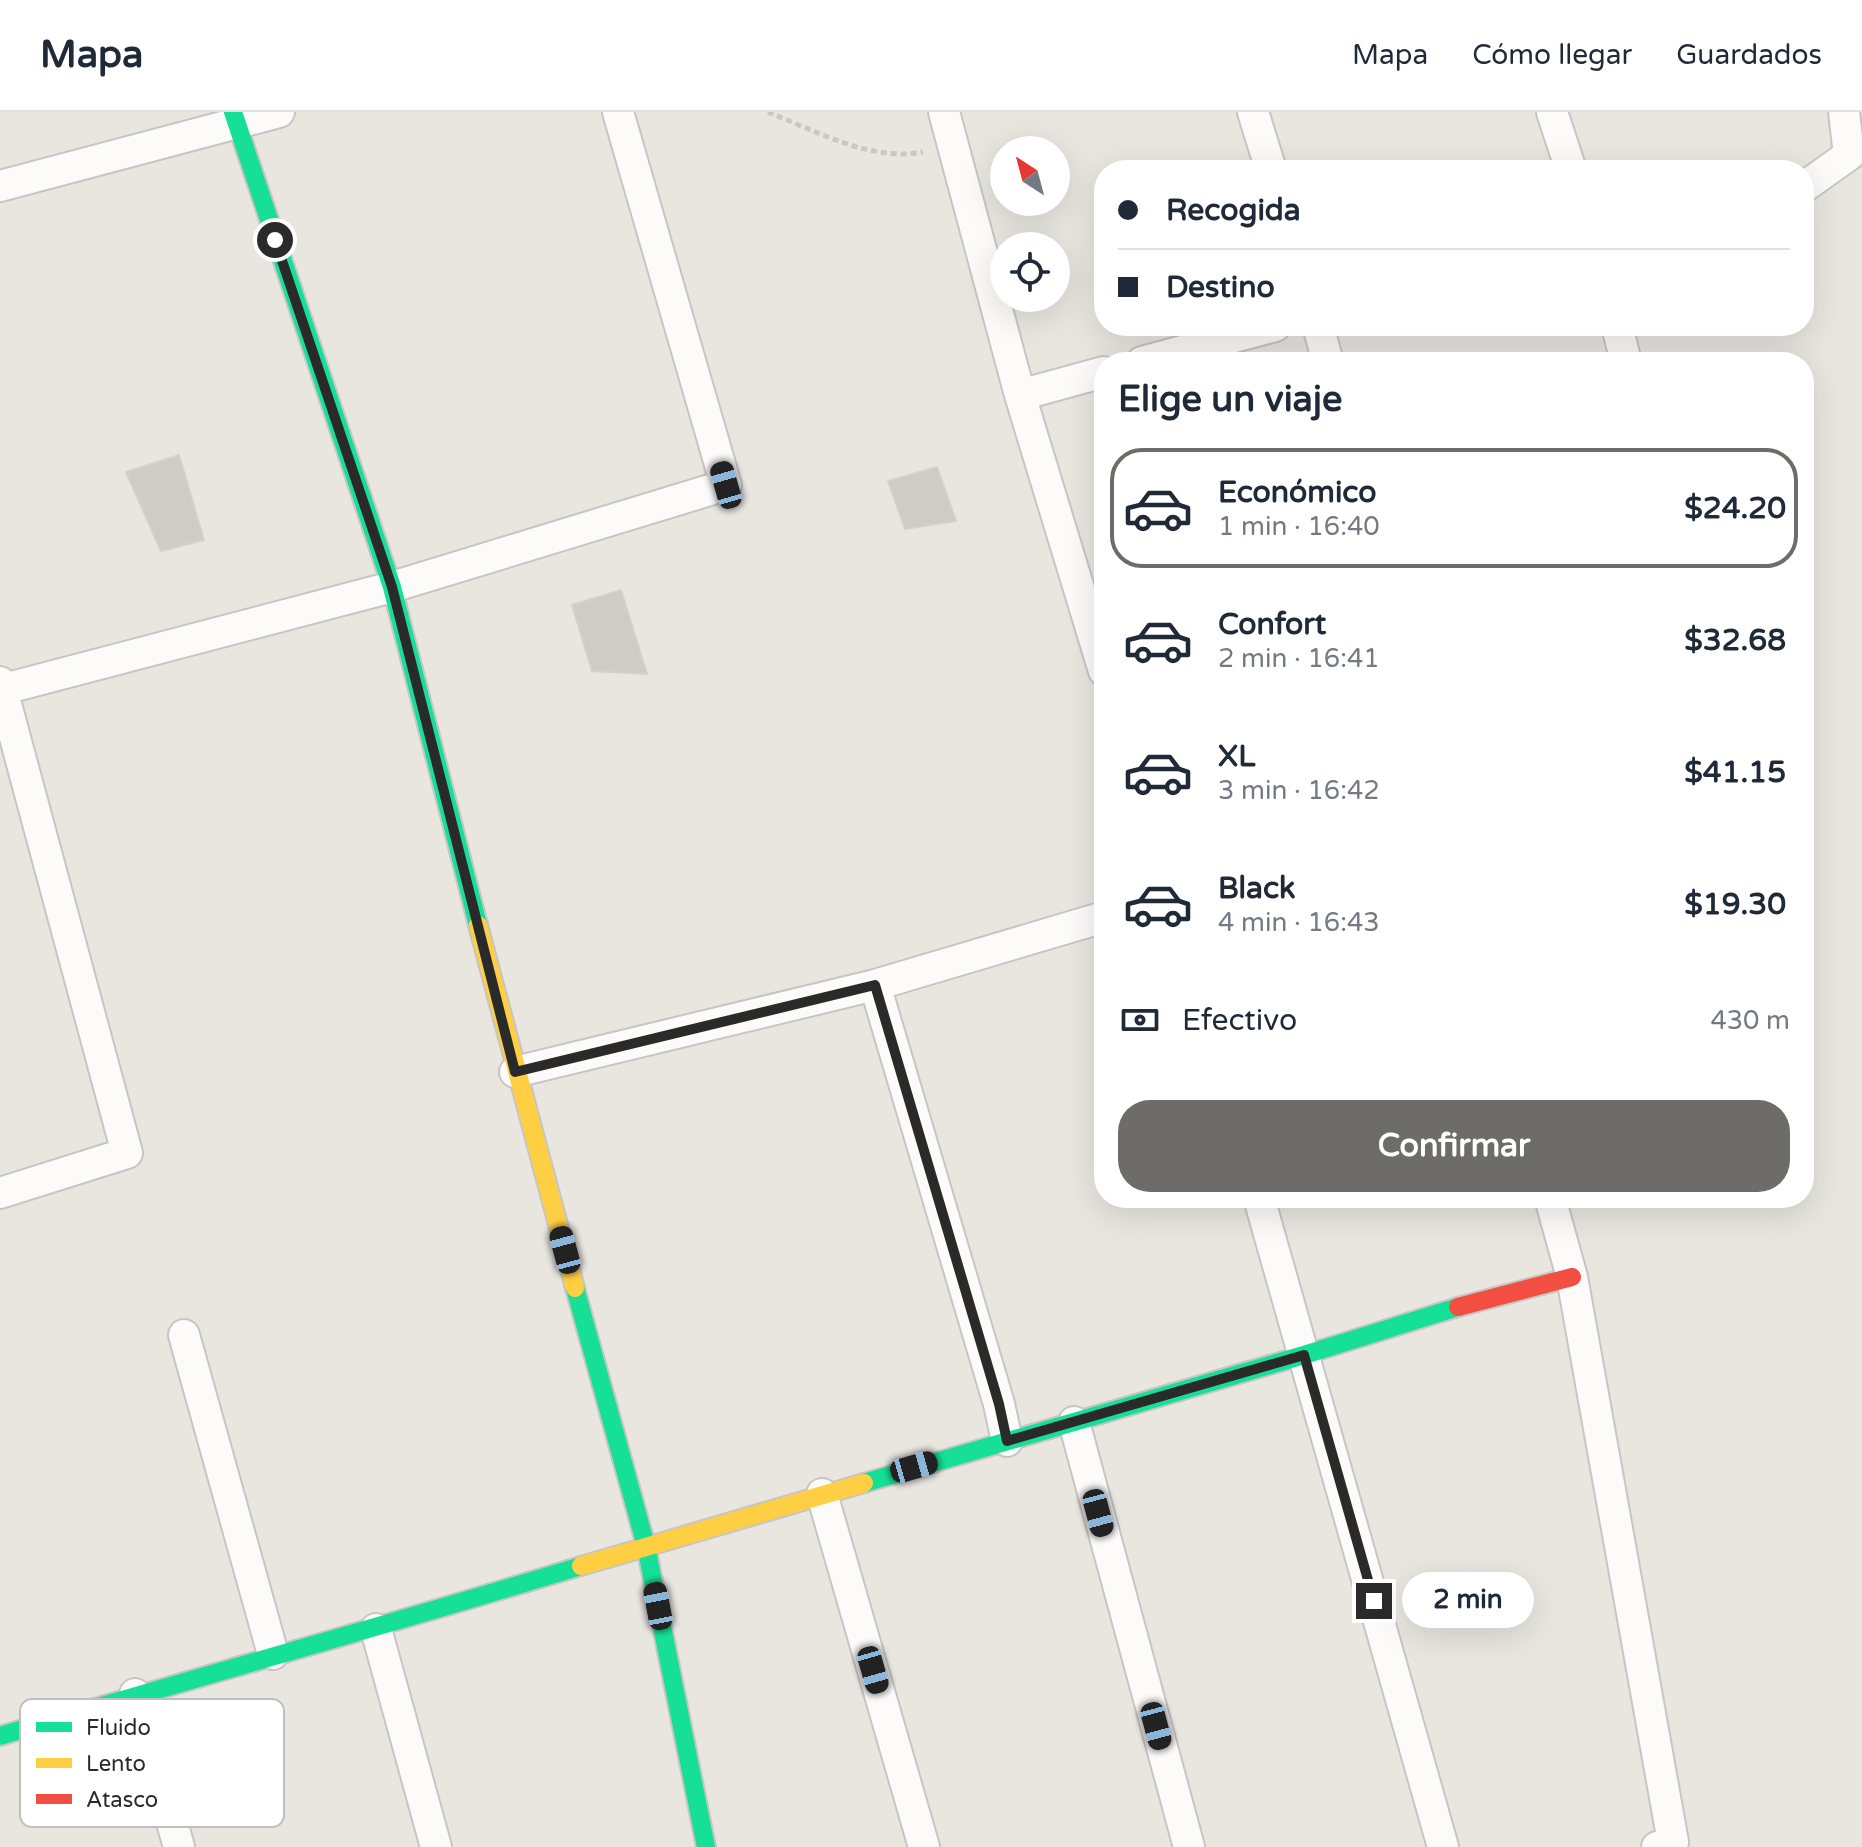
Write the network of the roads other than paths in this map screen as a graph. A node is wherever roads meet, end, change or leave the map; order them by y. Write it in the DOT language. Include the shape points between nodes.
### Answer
graph roads {
  1 [pos="279,112"];
  2 [pos="618,112"];
  3 [pos="944,112"];
  4 [pos="1253,112"];
  5 [pos="1552,112"];
  6 [pos="1844,112"];
  7 [pos="234,118"];
  8 [pos="1268,160"];
  9 [pos="1568,160"];
  10 [pos="1814,180"];
  11 [pos="0,186"];
  12 [pos="1238,336"];
  13 [pos="1179,352"];
  14 [pos="1094,375"];
  15 [pos="1020,395"];
  16 [pos="392,587"];
  17 [pos="1094,638"];
  18 [pos="1,687"];
  19 [pos="1094,920"];
  20 [pos="875,985"];
  21 [pos="515,1072"];
  22 [pos="0,1193"];
  23 [pos="1262,1208"];
  24 [pos="1553,1208"];
  25 [pos="1572,1277"];
  26 [pos="184,1335"];
  27 [pos="1304,1355"];
  28 [pos="1074,1422"];
  29 [pos="1007,1441"];
  30 [pos="822,1494"];
  31 [pos="646,1546"];
  32 [pos="376,1629"];
  33 [pos="273,1654"];
  34 [pos="135,1694"];
  35 [pos="119,1699"];
  36 [pos="136,1699"];
  37 [pos="20,1730"];
  38 [pos="0,1736"];
  39 [pos="173,1827"];
  40 [pos="179,1847"];
  41 [pos="436,1847"];
  42 [pos="706,1847"];
  43 [pos="924,1847"];
  44 [pos="1189,1847"];
  45 [pos="1443,1847"];
  46 [pos="1657,1847"];
  1 -- 7 [label="street"];
  2 -- 16 [label="street" via="726,485"];
  3 -- 15 [label="street"];
  4 -- 8 [label="street"];
  5 -- 9 [label="street"];
  6 -- 10 [label="street" via="1849,155"];
  7 -- 11 [label="street"];
  7 -- 16 [label="street"];
  12 -- 13 [label="street"];
  14 -- 15 [label="street"];
  15 -- 17 [label="street"];
  16 -- 18 [label="street"];
  16 -- 21 [label="street"];
  18 -- 22 [label="street" via="127,1153"];
  19 -- 20 [label="street"];
  20 -- 21 [label="street"];
  20 -- 29 [label="street"];
  21 -- 31 [label="street"];
  23 -- 27 [label="street"];
  24 -- 25 [label="street"];
  25 -- 27 [label="street"];
  25 -- 46 [label="street" via="1673,1842"];
  26 -- 33 [label="street"];
  27 -- 28 [label="street"];
  27 -- 45 [label="street"];
  28 -- 29 [label="street"];
  28 -- 44 [label="street"];
  29 -- 30 [label="street"];
  30 -- 31 [label="street"];
  30 -- 43 [label="street"];
  31 -- 32 [label="street"];
  31 -- 42 [label="street"];
  32 -- 33 [label="street"];
  32 -- 41 [label="street"];
  33 -- 34 [label="street"];
  34 -- 35 [label="street"];
  34 -- 36 [label="street"];
  37 -- 38 [label="street"];
  39 -- 40 [label="street"];
}
